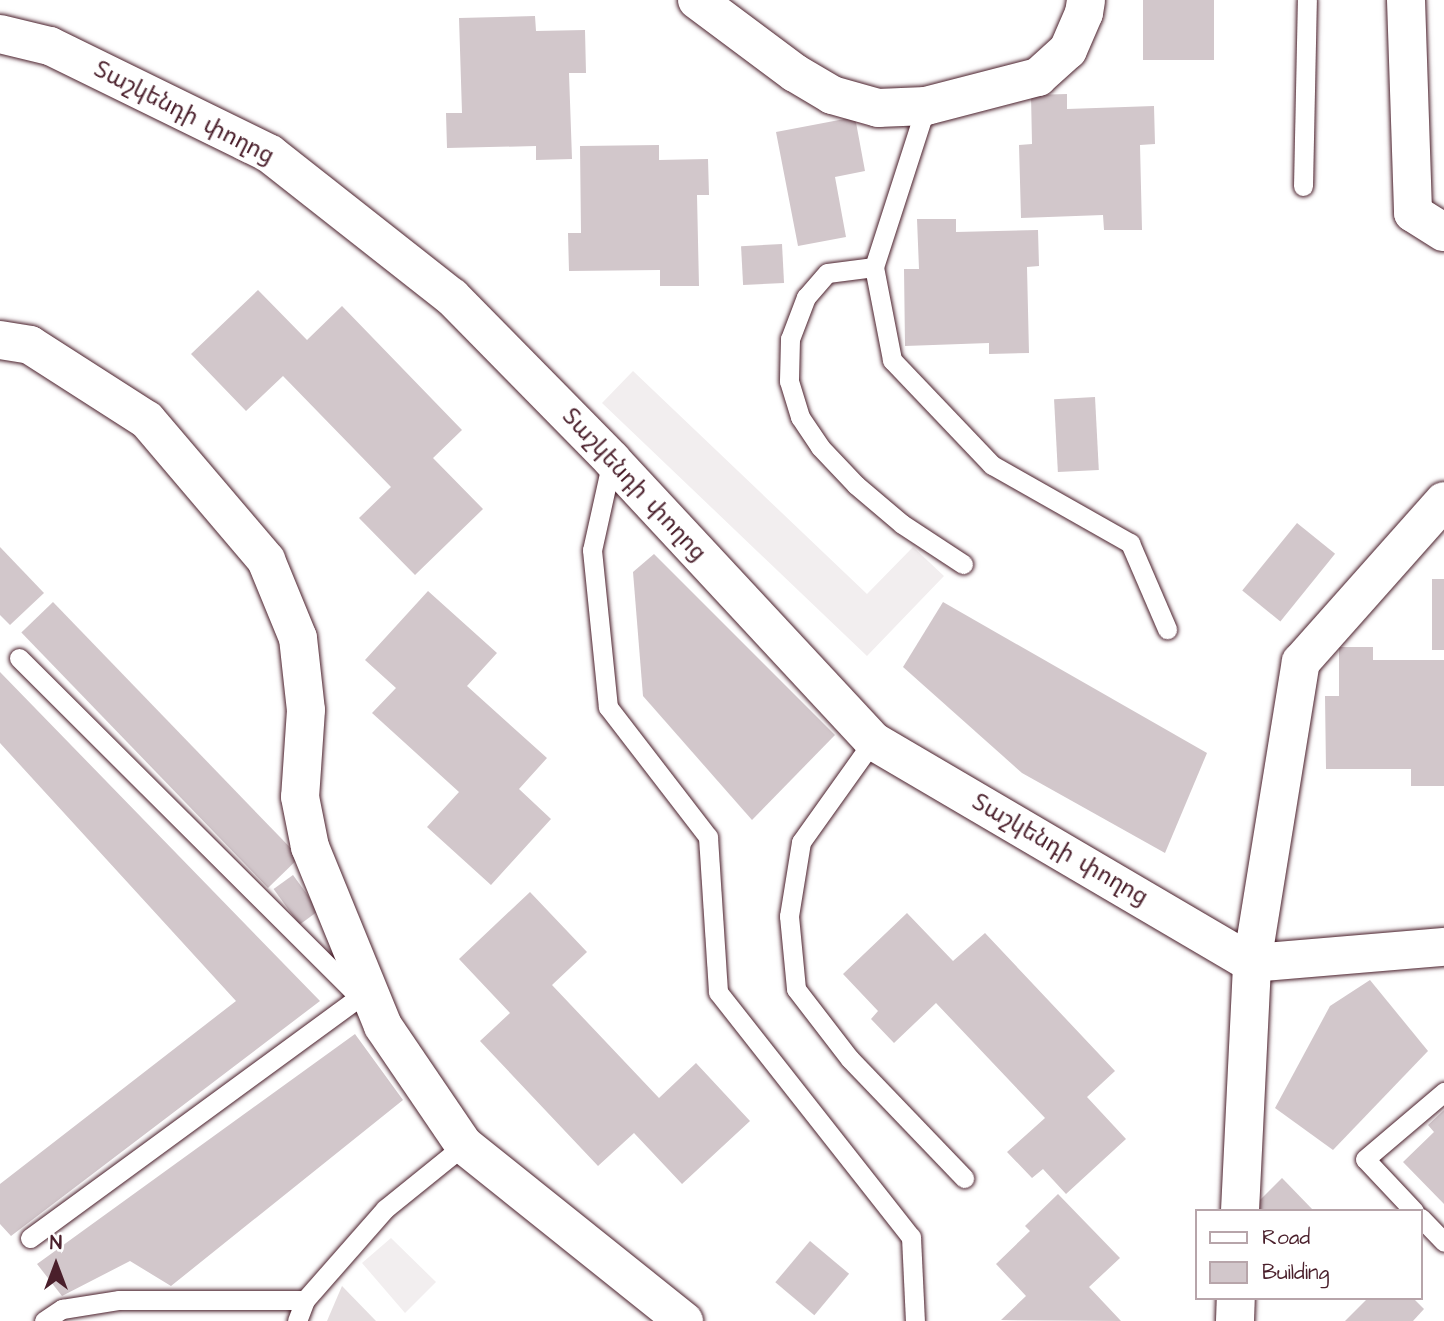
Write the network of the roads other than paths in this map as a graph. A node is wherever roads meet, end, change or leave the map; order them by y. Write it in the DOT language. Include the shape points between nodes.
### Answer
graph roads {
  1 [pos="697,0"];
  2 [pos="1086,0"];
  3 [pos="1307,0"];
  4 [pos="1406,0"];
  5 [pos="0,34"];
  6 [pos="926,106"];
  7 [pos="1303,186"];
  8 [pos="1444,232"];
  9 [pos="874,267"];
  10 [pos="0,340"];
  11 [pos="612,460"];
  12 [pos="1444,501"];
  13 [pos="963,564"];
  14 [pos="1167,629"];
  15 [pos="19,658"];
  16 [pos="873,741"];
  17 [pos="1444,947"];
  18 [pos="1252,963"];
  19 [pos="359,997"];
  20 [pos="383,1026"];
  21 [pos="1444,1092"];
  22 [pos="464,1145"];
  23 [pos="964,1178"];
  24 [pos="1240,1209"];
  25 [pos="1412,1209"];
  26 [pos="1423,1220"];
  27 [pos="30,1238"];
  28 [pos="1444,1242"];
  29 [pos="305,1300"];
  30 [pos="1236,1300"];
  31 [pos="677,1320"];
  32 [pos="44,1321"];
  33 [pos="297,1321"];
  34 [pos="915,1321"];
  35 [pos="1235,1321"];
  1 -- 6 [label="street" via="832,95 878,108"];
  2 -- 6 [label="street" via="1068,50 1038,77"];
  3 -- 7 [label="lane"];
  4 -- 8 [label="street" via="1413,212"];
  5 -- 11 [label="street, Տաշկենդի փողոց" via="50,46 270,154 452,297"];
  6 -- 9 [label="lane"];
  9 -- 13 [label="lane" via="827,273 806,297 790,339 789,381 800,417 820,447 856,485 902,524"];
  9 -- 14 [label="lane" via="892,360 992,465 1130,543"];
  10 -- 20 [label="street" via="30,345 148,420 266,560 298,638 306,710 300,797 310,847"];
  11 -- 16 [label="street, Տաշկենդի փողոց"];
  11 -- 34 [label="lane" via="592,550 608,707 708,837 718,992 911,1237"];
  12 -- 18 [label="street" via="1301,662"];
  15 -- 19 [label="lane"];
  16 -- 18 [label="street, Տաշկենդի փողոց"];
  16 -- 23 [label="lane" via="801,842 789,916 796,989 850,1059"];
  17 -- 18 [label="street"];
  18 -- 24 [label="street"];
  19 -- 20 [label="lane"];
  19 -- 27 [label="lane"];
  20 -- 22 [label="street"];
  21 -- 25 [label="lane" via="1365,1159"];
  22 -- 29 [label="lane" via="385,1209"];
  22 -- 31 [label="street"];
  26 -- 28 [label="lane"];
  29 -- 32 [label="lane" via="119,1300 62,1309"];
  29 -- 33 [label="lane"];
  30 -- 35 [label="street"];
}
